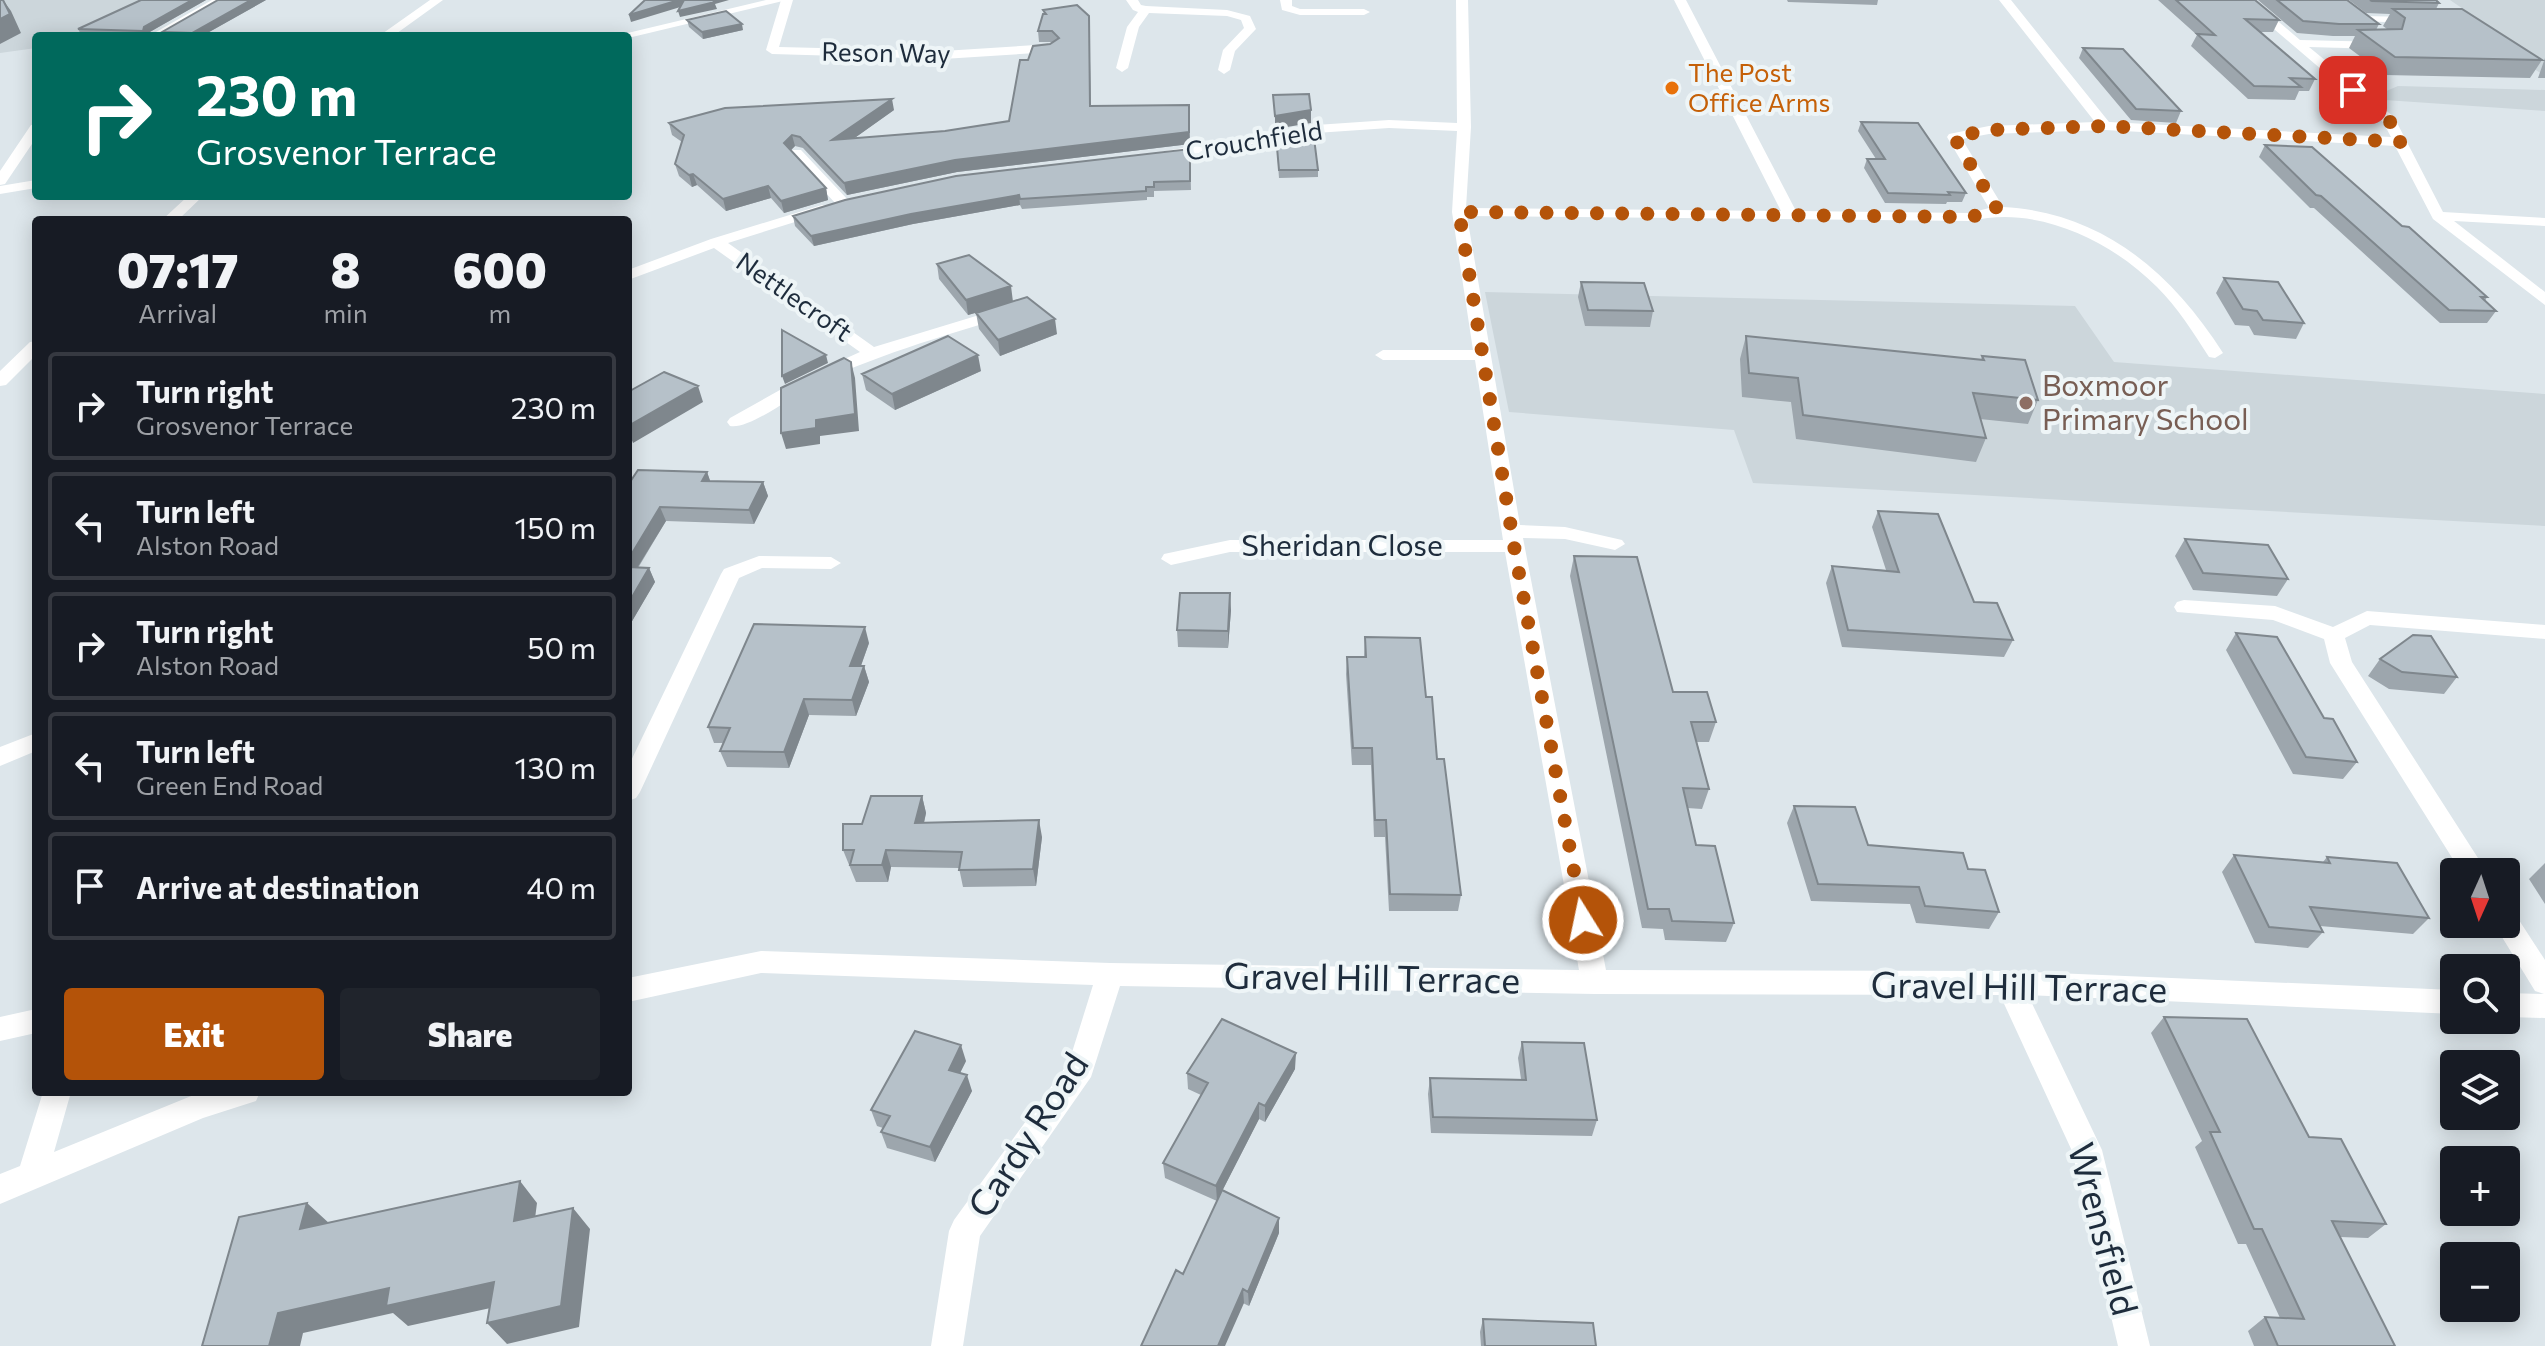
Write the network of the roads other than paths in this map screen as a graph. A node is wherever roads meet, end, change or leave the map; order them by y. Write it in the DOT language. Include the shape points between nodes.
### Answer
graph roads {
  1 [pos="220,0"];
  2 [pos="437,0"];
  3 [pos="784,0"];
  4 [pos="1132,0"];
  5 [pos="1286,0"];
  6 [pos="1462,0"];
  7 [pos="1680,0"];
  8 [pos="2005,0"];
  9 [pos="2246,0"];
  10 [pos="1146,9"];
  11 [pos="2350,9"];
  12 [pos="1364,12"];
  13 [pos="2362,19"];
  14 [pos="2422,20"];
  15 [pos="162,32"];
  16 [pos="391,32"];
  17 [pos="632,34"];
  18 [pos="2297,43"];
  19 [pos="1051,48"];
  20 [pos="1122,68"];
  21 [pos="1224,70"];
  22 [pos="2105,126"];
  23 [pos="1464,127"];
  24 [pos="32,134"];
  25 [pos="2402,142"];
  26 [pos="796,153"];
  27 [pos="1145,158"];
  28 [pos="0,181"];
  29 [pos="32,185"];
  30 [pos="0,190"];
  31 [pos="192,200"];
  32 [pos="1997,209"];
  33 [pos="1459,212"];
  34 [pos="174,216"];
  35 [pos="1791,216"];
  36 [pos="2438,216"];
  37 [pos="2545,222"];
  38 [pos="716,242"];
  39 [pos="632,274"];
  40 [pos="2545,300"];
  41 [pos="1025,306"];
  42 [pos="32,350"];
  43 [pos="872,353"];
  44 [pos="2215,353"];
  45 [pos="1383,355"];
  46 [pos="1483,355"];
  47 [pos="0,381"];
  48 [pos="736,422"];
  49 [pos="1513,539"];
  50 [pos="1615,544"];
  51 [pos="1171,559"];
  52 [pos="831,563"];
  53 [pos="2184,607"];
  54 [pos="2545,632"];
  55 [pos="2334,635"];
  56 [pos="32,743"];
  57 [pos="0,757"];
  58 [pos="632,784"];
  59 [pos="2465,858"];
  60 [pos="2516,938"];
  61 [pos="1110,974"];
  62 [pos="1595,982"];
  63 [pos="2008,983"];
  64 [pos="2545,983"];
  65 [pos="632,989"];
  66 [pos="2440,1001"];
  67 [pos="2520,1005"];
  68 [pos="2545,1006"];
  69 [pos="32,1022"];
  70 [pos="0,1029"];
  71 [pos="56,1096"];
  72 [pos="230,1096"];
  73 [pos="33,1173"];
  74 [pos="0,1189"];
  75 [pos="947,1346"];
  76 [pos="2134,1346"];
  1 -- 15 [label="street"];
  2 -- 16 [label="street"];
  3 -- 17 [label="street"];
  3 -- 19 [label="street, Reson Way" via="772,50 943,55"];
  4 -- 10 [label="street" via="1137,8"];
  5 -- 12 [label="street" via="1286,8 1300,12"];
  6 -- 23 [label="street"];
  7 -- 35 [label="street"];
  8 -- 22 [label="street"];
  9 -- 18 [label="street"];
  10 -- 20 [label="street" via="1133,27"];
  10 -- 21 [label="street" via="1246,18 1250,29 1229,50"];
  11 -- 13 [label="street"];
  13 -- 14 [label="street"];
  13 -- 18 [label="street" via="2387,42"];
  18 -- 25 [label="street" via="2389,120"];
  22 -- 25 [label="street"];
  22 -- 32 [label="street" via="1989,130 1954,137"];
  23 -- 27 [label="street, Crouchfield" via="1389,124 1316,129"];
  23 -- 33 [label="street"];
  24 -- 28 [label="street"];
  25 -- 36 [label="street"];
  26 -- 38 [label="street" via="850,201"];
  29 -- 30 [label="street"];
  31 -- 34 [label="street"];
  32 -- 35 [label="street" via="1971,217"];
  32 -- 44 [label="street" via="2074,224 2112,243 2179,303"];
  33 -- 35 [label="street"];
  33 -- 46 [label="street"];
  36 -- 37 [label="street"];
  36 -- 40 [label="street"];
  38 -- 39 [label="street"];
  38 -- 43 [label="street, Nettlecroft"];
  41 -- 43 [label="street, Nettlecroft"];
  42 -- 47 [label="street"];
  43 -- 48 [label="street, Nettlecroft"];
  45 -- 46 [label="street"];
  46 -- 49 [label="street"];
  49 -- 50 [label="street, Sheridan Close" via="1565,533"];
  49 -- 51 [label="street, Sheridan Close" via="1230,546"];
  49 -- 62 [label="street"];
  52 -- 58 [label="street" via="759,562 731,574"];
  53 -- 55 [label="street" via="2275,613"];
  54 -- 55 [label="street" via="2367,618"];
  55 -- 59 [label="street" via="2341,663"];
  56 -- 57 [label="street"];
  60 -- 64 [label="street"];
  61 -- 62 [label="street, Gravel Hill Terrace"];
  61 -- 65 [label="street, Gravel Hill Terrace" via="761,962"];
  61 -- 75 [label="street, Cardy Road" via="1081,1068 965,1231"];
  62 -- 63 [label="street, Gravel Hill Terrace"];
  63 -- 66 [label="street, Gravel Hill Terrace"];
  63 -- 76 [label="street, Wrensfield" via="2087,1150"];
  67 -- 68 [label="street"];
  69 -- 70 [label="street"];
  71 -- 73 [label="street"];
  72 -- 73 [label="street"];
  73 -- 74 [label="street"];
}
